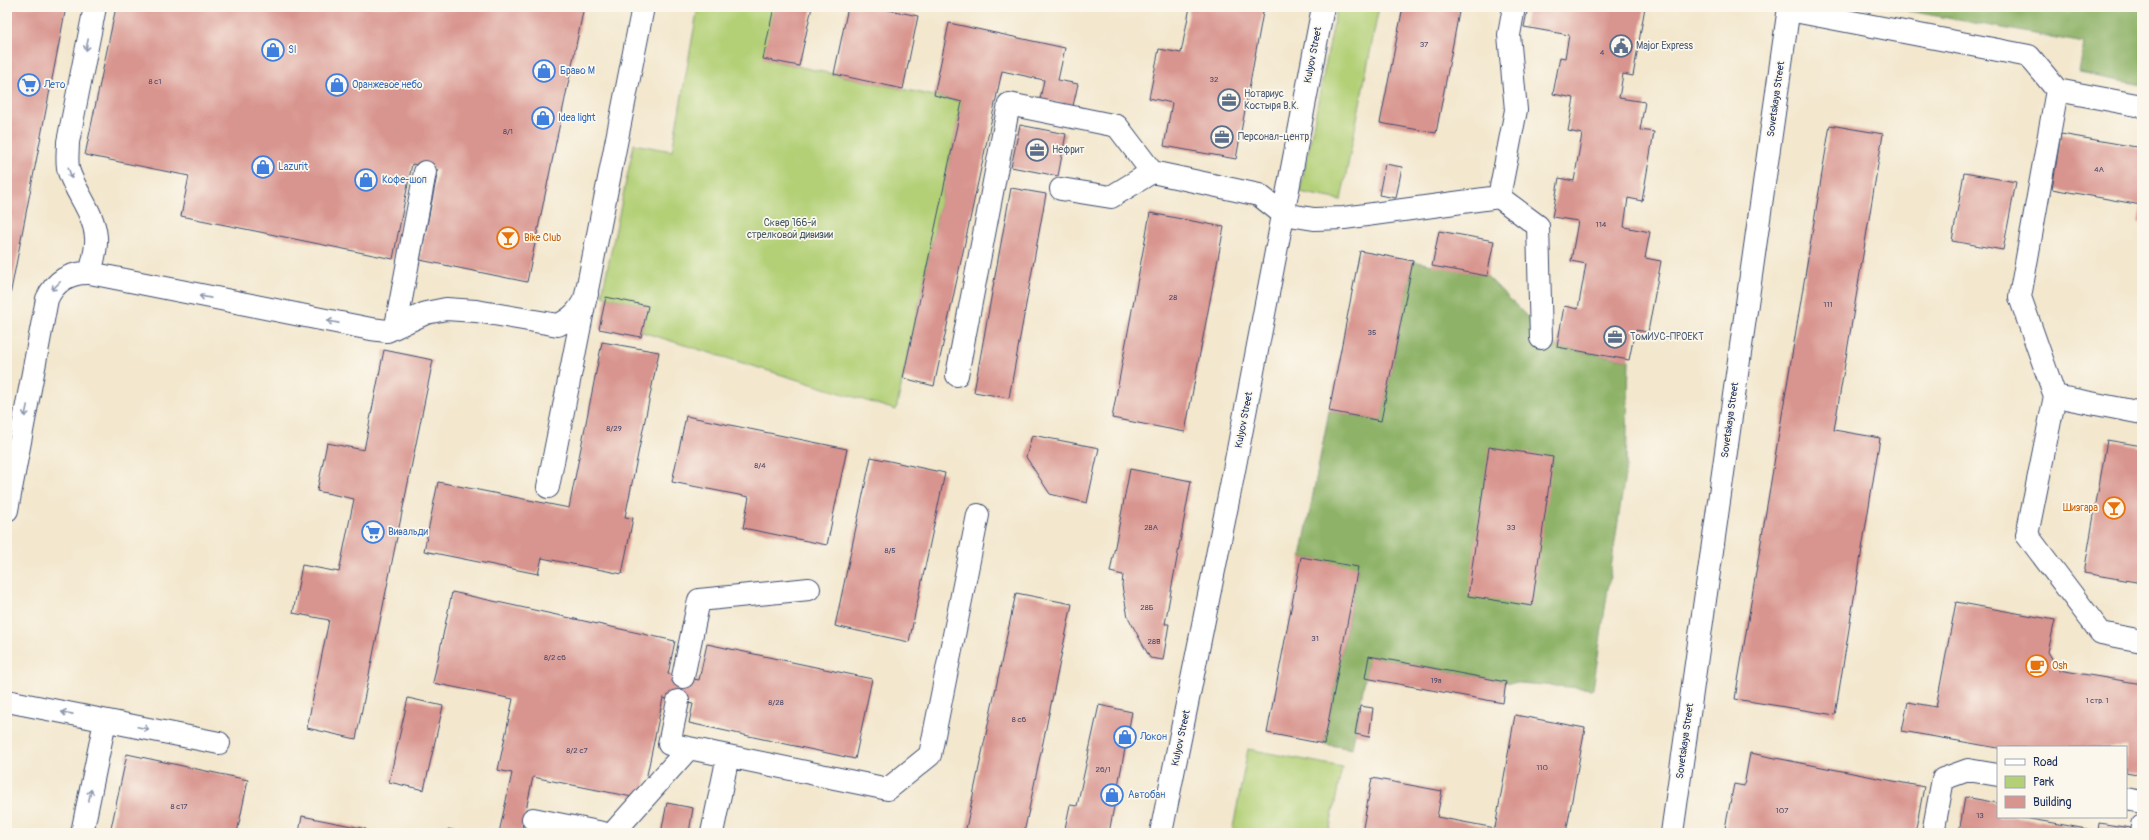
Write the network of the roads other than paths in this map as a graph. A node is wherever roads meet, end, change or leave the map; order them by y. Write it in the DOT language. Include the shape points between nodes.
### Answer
graph roads {
  1 [pos="95,7"];
  2 [pos="643,7"];
  3 [pos="1323,7"];
  4 [pos="1514,7"];
  5 [pos="1789,8"];
  6 [pos="2057,90"];
  7 [pos="2142,106"];
  8 [pos="426,172"];
  9 [pos="1152,172"];
  10 [pos="1061,189"];
  11 [pos="1499,197"];
  12 [pos="1283,214"];
  13 [pos="90,273"];
  14 [pos="587,294"];
  15 [pos="396,326"];
  16 [pos="1541,338"];
  17 [pos="957,375"];
  18 [pos="2055,396"];
  19 [pos="2142,413"];
  20 [pos="548,487"];
  21 [pos="7,510"];
  22 [pos="978,515"];
  23 [pos="809,589"];
  24 [pos="2142,641"];
  25 [pos="683,676"];
  26 [pos="7,701"];
  27 [pos="678,701"];
  28 [pos="105,721"];
  29 [pos="219,743"];
  30 [pos="689,748"];
  31 [pos="728,756"];
  32 [pos="1997,775"];
  33 [pos="2127,799"];
  34 [pos="2142,802"];
  35 [pos="533,819"];
  36 [pos="2142,826"];
  37 [pos="82,833"];
  38 [pos="603,833"];
  39 [pos="613,833"];
  40 [pos="712,833"];
  41 [pos="1161,833"];
  42 [pos="1672,833"];
  43 [pos="1933,833"];
  44 [pos="2141,833"];
  1 -- 13 [label="street, one-way" via="67,158 69,171 94,225 96,238"];
  2 -- 14 [label="street"];
  3 -- 12 [label="street, Kulyov Street"];
  4 -- 11 [label="street" via="1509,35 1516,110"];
  5 -- 6 [label="street" via="2029,56"];
  5 -- 42 [label="street, Sovetskaya Street"];
  6 -- 7 [label="street"];
  6 -- 18 [label="street" via="2020,297"];
  8 -- 15 [label="street"];
  9 -- 10 [label="street" via="1111,197"];
  9 -- 12 [label="street" via="1259,195"];
  9 -- 17 [label="street" via="1117,126 1009,104"];
  11 -- 12 [label="street" via="1344,218 1314,219"];
  11 -- 16 [label="street" via="1538,226"];
  12 -- 41 [label="street, Kulyov Street"];
  15 -- 13 [label="street, one-way" via="388,331 371,329"];
  13 -- 21 [label="street, one-way" via="79,272 65,277 52,289 47,299"];
  14 -- 15 [label="street" via="580,309 570,320 558,325 476,310 446,309 426,312"];
  14 -- 20 [label="street"];
  18 -- 19 [label="street"];
  18 -- 24 [label="street" via="2027,535 2101,633"];
  22 -- 31 [label="street" via="930,755 888,789"];
  23 -- 25 [label="street" via="699,600"];
  28 -- 26 [label="street, one-way"];
  27 -- 30 [label="street" via="669,744"];
  28 -- 29 [label="street, one-way"];
  37 -- 28 [label="street, one-way"];
  30 -- 31 [label="street"];
  30 -- 39 [label="street"];
  31 -- 40 [label="street"];
  32 -- 43 [label="street" via="1968,770 1943,779"];
  33 -- 34 [label="street"];
  35 -- 38 [label="street"];
  36 -- 44 [label="street"];
}
